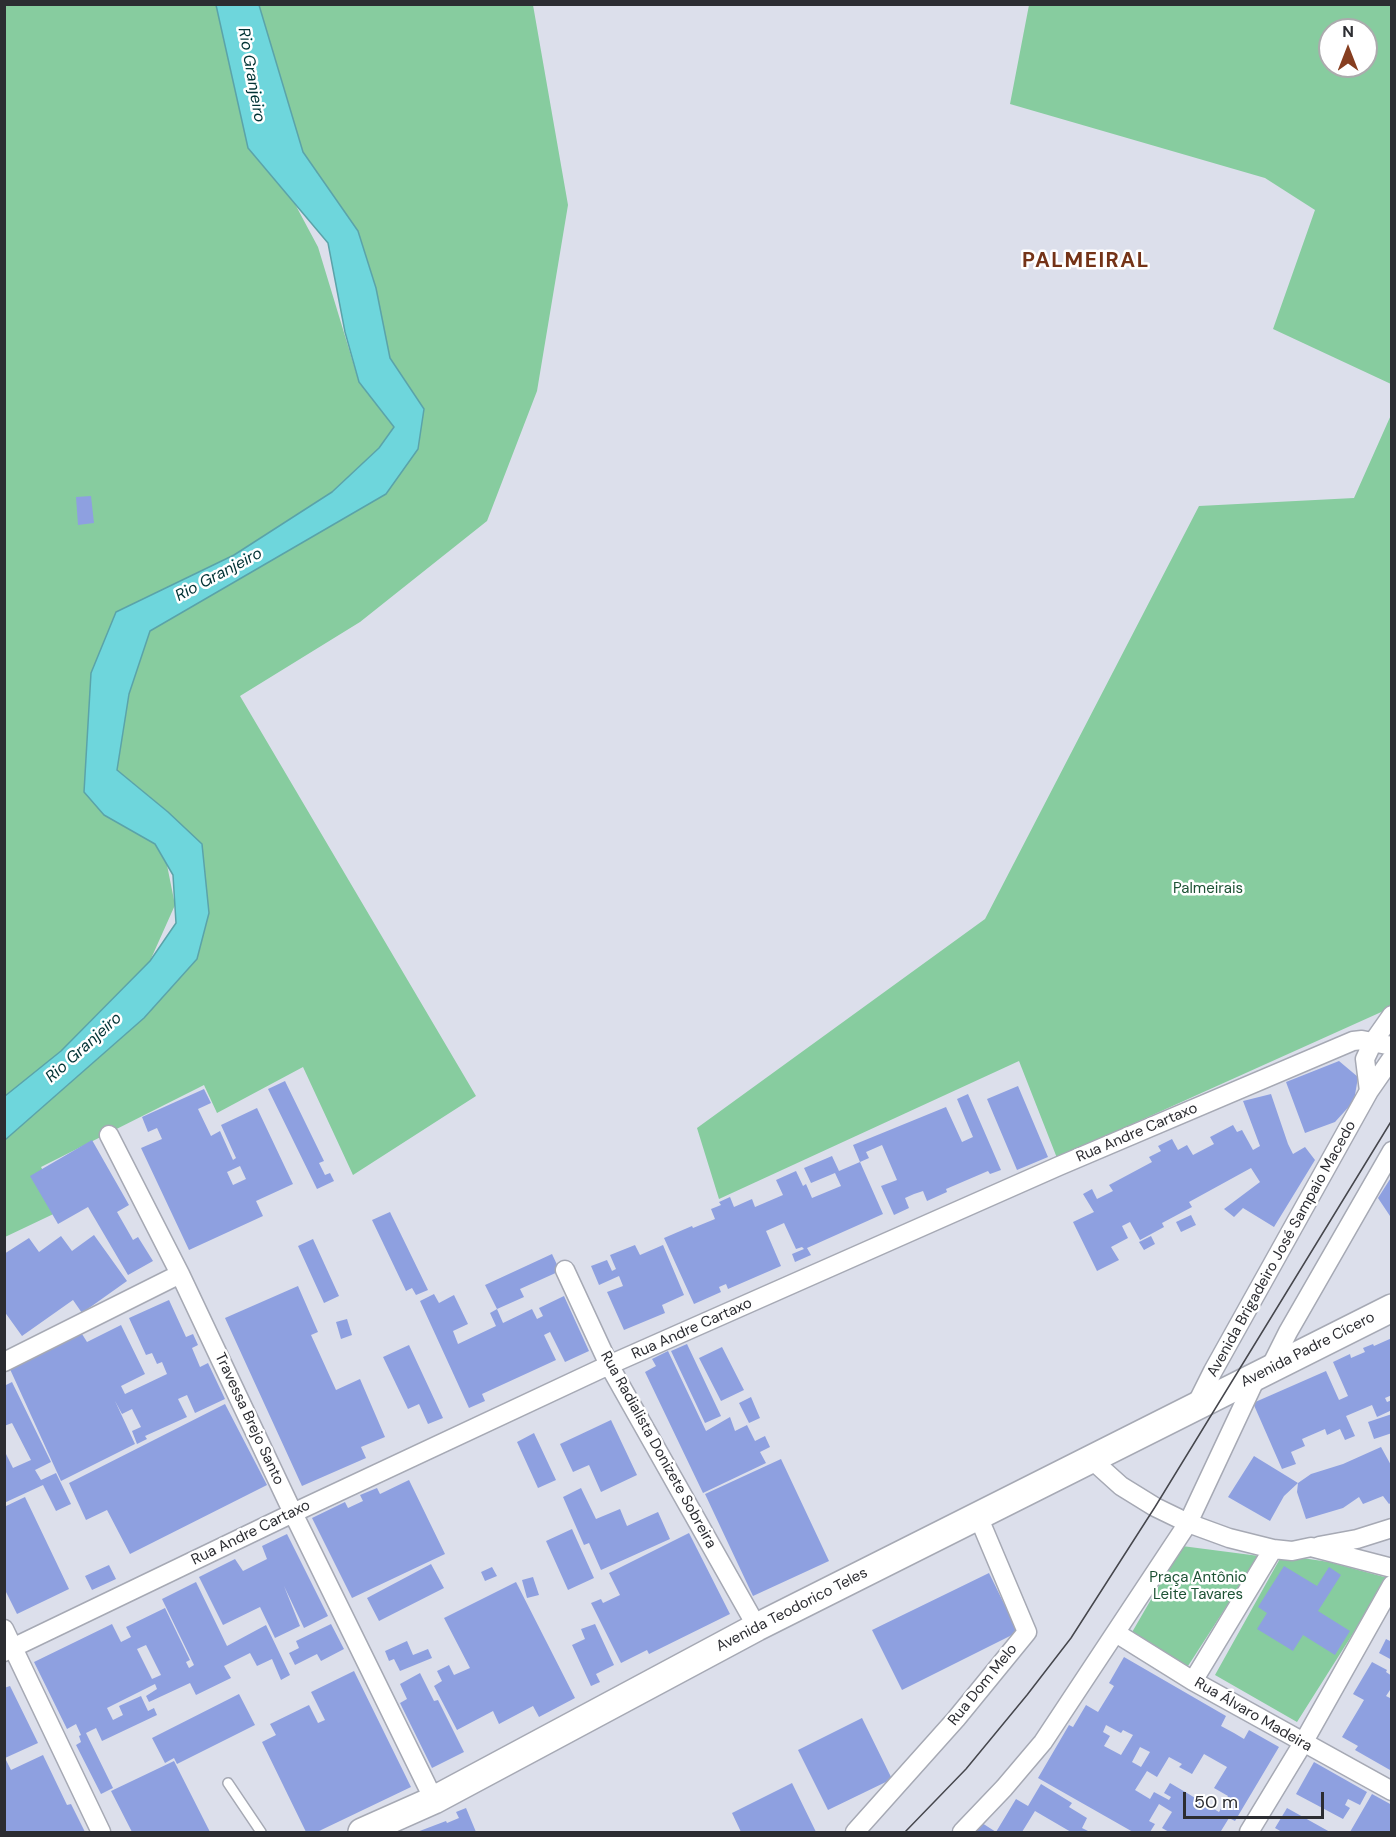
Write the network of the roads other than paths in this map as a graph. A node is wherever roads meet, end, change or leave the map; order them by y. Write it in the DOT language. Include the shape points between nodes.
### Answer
graph roads {
  1 [pos="1392,1015"];
  2 [pos="1373,1042"];
  3 [pos="1392,1046"];
  4 [pos="1392,1058"];
  5 [pos="1369,1091"];
  6 [pos="109,1135"];
  7 [pos="1392,1150"];
  8 [pos="566,1270"];
  9 [pos="180,1274"];
  10 [pos="1392,1308"];
  11 [pos="4,1362"];
  12 [pos="609,1365"];
  13 [pos="1263,1373"];
  14 [pos="1225,1392"];
  15 [pos="1195,1407"];
  16 [pos="1091,1459"];
  17 [pos="293,1513"];
  18 [pos="978,1516"];
  19 [pos="1188,1523"];
  20 [pos="1392,1528"];
  21 [pos="1311,1547"];
  22 [pos="1273,1549"];
  23 [pos="1392,1568"];
  24 [pos="1392,1586"];
  25 [pos="757,1627"];
  26 [pos="4,1629"];
  27 [pos="1116,1633"];
  28 [pos="9,1650"];
  29 [pos="1193,1681"];
  30 [pos="1303,1743"];
  31 [pos="228,1783"];
  32 [pos="1392,1791"];
  33 [pos="434,1800"];
  34 [pos="101,1833"];
  35 [pos="261,1833"];
  36 [pos="362,1833"];
  37 [pos="855,1833"];
  38 [pos="962,1833"];
  39 [pos="1249,1833"];
  1 -- 2 [label="street"];
  2 -- 3 [label="street, Rua Andre Cartaxo"];
  2 -- 5 [label="street" via="1365,1059"];
  2 -- 12 [label="street, Rua Andre Cartaxo" via="1353,1041"];
  4 -- 5 [label="street, Avenida Brigadeiro José Sampaio Macedo"];
  5 -- 15 [label="street, Avenida Brigadeiro José Sampaio Macedo"];
  6 -- 9 [label="street, Travessa Brejo Santo"];
  7 -- 13 [label="street"];
  8 -- 12 [label="street, Rua Radialista Donizete Sobreira"];
  9 -- 11 [label="street"];
  9 -- 17 [label="street, Travessa Brejo Santo"];
  10 -- 13 [label="main road, Avenida Padre Cícero"];
  12 -- 17 [label="street, Rua Andre Cartaxo"];
  12 -- 25 [label="street, Rua Radialista Donizete Sobreira"];
  13 -- 14 [label="main road, Avenida Padre Cícero"];
  13 -- 19 [label="street"];
  14 -- 15 [label="main road, Avenida Teodorico Teles"];
  15 -- 16 [label="main road, Avenida Teodorico Teles"];
  16 -- 18 [label="main road, Avenida Teodorico Teles"];
  16 -- 19 [label="street" via="1121,1486"];
  17 -- 28 [label="street, Rua Andre Cartaxo"];
  17 -- 33 [label="street, Travessa Brejo Santo"];
  18 -- 25 [label="main road, Avenida Teodorico Teles"];
  18 -- 37 [label="street, Rua Dom Melo" via="1027,1632"];
  19 -- 22 [label="street"];
  19 -- 27 [label="street"];
  20 -- 21 [label="street"];
  21 -- 22 [label="street"];
  21 -- 23 [label="street"];
  22 -- 29 [label="street"];
  24 -- 30 [label="street"];
  25 -- 33 [label="main road, Avenida Teodorico Teles"];
  26 -- 28 [label="street"];
  27 -- 29 [label="street, Rua Álvaro Madeira"];
  27 -- 38 [label="street" via="1042,1742"];
  28 -- 34 [label="street"];
  29 -- 30 [label="street, Rua Álvaro Madeira"];
  30 -- 32 [label="street, Rua Álvaro Madeira"];
  30 -- 39 [label="street"];
  31 -- 35 [label="lane"];
  33 -- 36 [label="main road, Avenida Teodorico Teles"];
}
